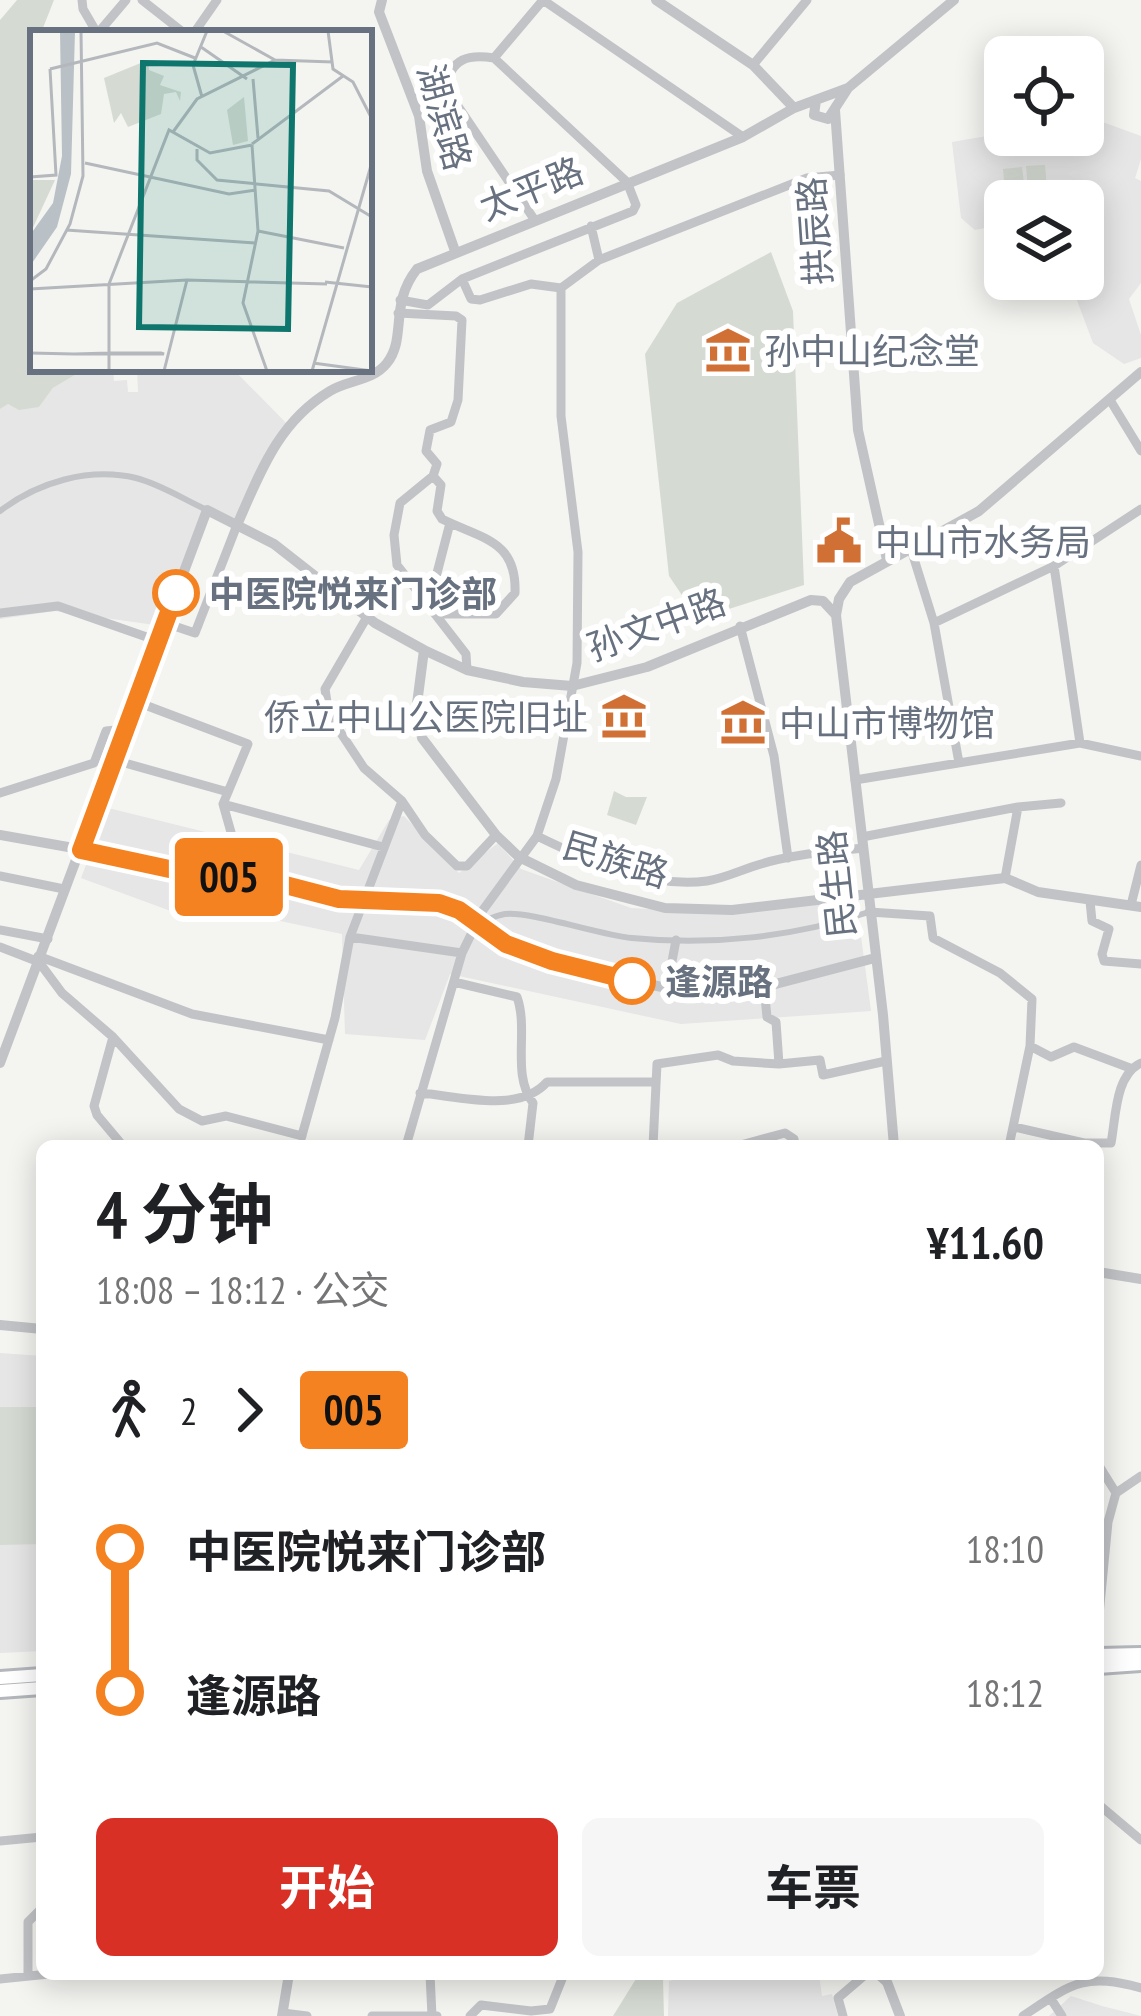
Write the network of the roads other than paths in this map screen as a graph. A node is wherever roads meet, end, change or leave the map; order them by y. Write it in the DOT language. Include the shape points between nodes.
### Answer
graph roads {
  1 [pos="82,0"];
  2 [pos="126,0"];
  3 [pos="142,0"];
  4 [pos="217,0"];
  5 [pos="382,0"];
  6 [pos="658,0"];
  7 [pos="807,0"];
  8 [pos="954,0"];
  9 [pos="96,30"];
  10 [pos="101,30"];
  11 [pos="180,30"];
  12 [pos="196,30"];
  13 [pos="494,58"];
  14 [pos="753,65"];
  15 [pos="848,88"];
  16 [pos="819,99"];
  17 [pos="795,108"];
  18 [pos="814,115"];
  19 [pos="833,120"];
  20 [pos="743,137"];
  21 [pos="840,175"];
  22 [pos="626,182"];
  23 [pos="534,219"];
  24 [pos="591,226"];
  25 [pos="455,251"];
  26 [pos="599,260"];
  27 [pos="462,279"];
  28 [pos="561,288"];
  29 [pos="399,306"];
  30 [pos="1141,372"];
  31 [pos="1110,400"];
  32 [pos="1141,451"];
  33 [pos="433,476"];
  34 [pos="1141,509"];
  35 [pos="207,510"];
  36 [pos="0,511"];
  37 [pos="450,523"];
  38 [pos="237,525"];
  39 [pos="911,549"];
  40 [pos="887,560"];
  41 [pos="1054,566"];
  42 [pos="429,604"];
  43 [pos="0,613"];
  44 [pos="438,614"];
  45 [pos="836,615"];
  46 [pos="367,617"];
  47 [pos="165,623"];
  48 [pos="934,623"];
  49 [pos="740,626"];
  50 [pos="158,641"];
  51 [pos="424,650"];
  52 [pos="467,670"];
  53 [pos="572,686"];
  54 [pos="136,702"];
  55 [pos="126,729"];
  56 [pos="1080,743"];
  57 [pos="1141,756"];
  58 [pos="114,760"];
  59 [pos="958,763"];
  60 [pos="855,780"];
  61 [pos="228,792"];
  62 [pos="0,793"];
  63 [pos="402,800"];
  64 [pos="1061,803"];
  65 [pos="223,804"];
  66 [pos="1018,807"];
  67 [pos="0,835"];
  68 [pos="496,835"];
  69 [pos="537,836"];
  70 [pos="862,843"];
  71 [pos="383,847"];
  72 [pos="81,850"];
  73 [pos="519,856"];
  74 [pos="788,858"];
  75 [pos="1141,865"];
  76 [pos="0,876"];
  77 [pos="231,877"];
  78 [pos="1005,878"];
  79 [pos="64,889"];
  80 [pos="867,893"];
  81 [pos="1090,901"];
  82 [pos="362,902"];
  83 [pos="1136,906"];
  84 [pos="869,912"];
  85 [pos="1091,916"];
  86 [pos="475,924"];
  87 [pos="0,930"];
  88 [pos="1083,930"];
  89 [pos="350,937"];
  90 [pos="48,939"];
  91 [pos="676,940"];
  92 [pos="0,947"];
  93 [pos="462,953"];
  94 [pos="39,958"];
  95 [pos="875,958"];
  96 [pos="1141,964"];
  97 [pos="454,982"];
  98 [pos="764,987"];
  99 [pos="667,988"];
  100 [pos="113,1037"];
  101 [pos="329,1040"];
  102 [pos="1030,1046"];
  103 [pos="886,1061"];
  104 [pos="0,1063"];
  105 [pos="779,1064"];
  106 [pos="1136,1065"];
  107 [pos="656,1082"];
  108 [pos="420,1093"];
  109 [pos="527,1095"];
  110 [pos="1013,1127"];
  111 [pos="118,1140"];
  112 [pos="297,1140"];
  113 [pos="300,1140"];
  114 [pos="408,1140"];
  115 [pos="529,1140"];
  116 [pos="653,1140"];
  117 [pos="759,1140"];
  118 [pos="794,1140"];
  119 [pos="893,1140"];
  120 [pos="1010,1140"];
  121 [pos="1071,1140"];
  122 [pos="1104,1143"];
  123 [pos="1104,1273"];
  124 [pos="1141,1279"];
  125 [pos="0,1324"];
  126 [pos="36,1328"];
  127 [pos="1104,1474"];
  128 [pos="1141,1476"];
  129 [pos="1116,1493"];
  130 [pos="1104,1563"];
  131 [pos="1141,1654"];
  132 [pos="1104,1655"];
  133 [pos="1141,1664"];
  134 [pos="1104,1666"];
  135 [pos="36,1675"];
  136 [pos="0,1678"];
  137 [pos="36,1688"];
  138 [pos="0,1691"];
  139 [pos="1104,1809"];
  140 [pos="36,1838"];
  141 [pos="1141,1840"];
  142 [pos="0,1841"];
  143 [pos="36,1914"];
  144 [pos="36,1975"];
  145 [pos="28,1976"];
  146 [pos="0,1979"];
  147 [pos="288,1980"];
  148 [pos="430,1980"];
  149 [pos="562,1980"];
  150 [pos="859,1980"];
  151 [pos="885,1980"];
  152 [pos="1085,1980"];
  153 [pos="1099,1980"];
  154 [pos="1141,1988"];
  155 [pos="1051,2000"];
  156 [pos="283,2014"];
  157 [pos="433,2015"];
  158 [pos="307,2016"];
  159 [pos="371,2016"];
  160 [pos="470,2016"];
  161 [pos="843,2016"];
  162 [pos="900,2016"];
  163 [pos="1023,2016"];
  164 [pos="1062,2016"];
  1 -- 9 [label="street"];
  2 -- 10 [label="street"];
  3 -- 11 [label="street"];
  4 -- 12 [label="street"];
  5 -- 25 [label="street, 湖滨路"];
  6 -- 14 [label="street"];
  7 -- 14 [label="street"];
  8 -- 15 [label="street, 太平路"];
  13 -- 20 [label="street" via="543,0"];
  13 -- 22 [label="street"];
  13 -- 23 [label="street" via="460,59 445,87"];
  14 -- 17 [label="street"];
  15 -- 16 [label="street, 太平路"];
  15 -- 19 [label="street"];
  16 -- 17 [label="street, 太平路"];
  16 -- 18 [label="street"];
  16 -- 19 [label="street" via="833,102"];
  17 -- 18 [label="street"];
  17 -- 20 [label="street, 太平路"];
  18 -- 19 [label="street"];
  19 -- 21 [label="street, 拱辰路"];
  20 -- 22 [label="street, 太平路"];
  21 -- 26 [label="street" via="807,178"];
  21 -- 40 [label="street, 拱辰路" via="858,430"];
  22 -- 23 [label="street, 太平路"];
  22 -- 24 [label="street" via="632,211"];
  23 -- 25 [label="street, 太平路"];
  24 -- 26 [label="street"];
  24 -- 27 [label="street"];
  25 -- 29 [label="street, 太平路" via="417,269"];
  26 -- 28 [label="street"];
  27 -- 28 [label="street" via="471,299 531,284"];
  27 -- 29 [label="street" via="428,305"];
  28 -- 53 [label="street" via="560,416 578,552"];
  29 -- 33 [label="street" via="462,320 458,400 451,422 430,430"];
  29 -- 38 [label="street, 太平路" via="385,367 332,389 294,419 273,445"];
  30 -- 31 [label="street"];
  31 -- 32 [label="street"];
  31 -- 39 [label="street" via="979,511"];
  33 -- 37 [label="street" via="441,485 437,511"];
  33 -- 42 [label="street" via="400,503 394,535 397,565"];
  34 -- 41 [label="street"];
  35 -- 36 [label="street" via="137,478 94,475 50,482"];
  35 -- 38 [label="street, 孙文中路"];
  35 -- 47 [label="street"];
  37 -- 42 [label="street"];
  37 -- 44 [label="street" via="501,547 515,567 515,593 496,614"];
  38 -- 46 [label="street, 孙文中路"];
  38 -- 47 [label="street" via="195,633"];
  39 -- 40 [label="street"];
  39 -- 48 [label="street"];
  40 -- 45 [label="street" via="850,582"];
  41 -- 48 [label="street"];
  41 -- 56 [label="street"];
  42 -- 44 [label="street"];
  43 -- 50 [label="street" via="58,606"];
  44 -- 52 [label="street" via="466,654"];
  45 -- 49 [label="street, 孙文中路" via="811,600"];
  45 -- 60 [label="street, 民生路"];
  46 -- 51 [label="street, 孙文中路"];
  46 -- 63 [label="street" via="325,688 329,715 364,768"];
  47 -- 50 [label="street"];
  48 -- 59 [label="street"];
  49 -- 53 [label="street, 孙文中路" via="647,667"];
  49 -- 74 [label="street" via="774,756"];
  50 -- 54 [label="street"];
  51 -- 52 [label="street, 孙文中路"];
  51 -- 68 [label="street, 民族路" via="422,738"];
  52 -- 53 [label="street, 孙文中路"];
  53 -- 69 [label="street"];
  54 -- 55 [label="street"];
  54 -- 61 [label="street" via="248,744"];
  55 -- 58 [label="street"];
  55 -- 62 [label="street" via="106,731 94,763"];
  56 -- 57 [label="street"];
  56 -- 59 [label="street"];
  58 -- 61 [label="street"];
  58 -- 72 [label="street"];
  59 -- 60 [label="street"];
  60 -- 70 [label="street, 民生路"];
  61 -- 65 [label="street"];
  63 -- 68 [label="street" via="457,866 467,866"];
  63 -- 71 [label="street"];
  64 -- 66 [label="street"];
  65 -- 71 [label="street"];
  65 -- 77 [label="street" via="234,843"];
  66 -- 70 [label="street"];
  66 -- 78 [label="street"];
  67 -- 72 [label="street"];
  68 -- 73 [label="street, 民族路"];
  69 -- 73 [label="street"];
  69 -- 74 [label="street" via="592,861 690,882"];
  70 -- 74 [label="street"];
  70 -- 80 [label="street, 民生路"];
  71 -- 82 [label="street"];
  72 -- 77 [label="street"];
  72 -- 79 [label="street"];
  73 -- 80 [label="street, 民族路" via="576,885 664,908 732,910"];
  73 -- 86 [label="street"];
  75 -- 83 [label="street"];
  76 -- 79 [label="street"];
  77 -- 82 [label="street"];
  78 -- 80 [label="street, 民族路"];
  78 -- 81 [label="street"];
  79 -- 90 [label="street"];
  80 -- 84 [label="street, 民生路"];
  81 -- 83 [label="street"];
  81 -- 85 [label="street"];
  82 -- 86 [label="street" via="439,903"];
  82 -- 89 [label="street"];
  84 -- 91 [label="street" via="783,935"];
  84 -- 95 [label="street, 民生路"];
  84 -- 102 [label="street" via="930,916 933,938 1032,999"];
  85 -- 88 [label="street"];
  85 -- 96 [label="street" via="1109,929 1104,961"];
  86 -- 91 [label="street" via="508,913 610,936"];
  86 -- 93 [label="street"];
  86 -- 99 [label="street" via="552,961"];
  87 -- 90 [label="street"];
  89 -- 93 [label="street"];
  89 -- 101 [label="street"];
  90 -- 94 [label="street"];
  91 -- 99 [label="street"];
  92 -- 94 [label="street"];
  93 -- 97 [label="street"];
  94 -- 100 [label="street" via="62,993"];
  94 -- 101 [label="street" via="192,1014"];
  94 -- 104 [label="street"];
  95 -- 98 [label="street"];
  95 -- 103 [label="street, 民生路"];
  97 -- 108 [label="street"];
  97 -- 109 [label="street" via="517,997"];
  98 -- 99 [label="street"];
  98 -- 105 [label="street"];
  100 -- 111 [label="street" via="94,1106"];
  100 -- 112 [label="street" via="179,1109"];
  101 -- 113 [label="street"];
  102 -- 106 [label="street" via="1051,1057 1074,1047"];
  102 -- 110 [label="street"];
  103 -- 105 [label="street" via="823,1075 820,1060"];
  103 -- 119 [label="street, 民生路"];
  105 -- 107 [label="street" via="718,1055 657,1064"];
  106 -- 122 [label="street" via="1122,1086 1111,1143"];
  107 -- 109 [label="street" via="547,1082"];
  107 -- 116 [label="street"];
  108 -- 109 [label="street" via="515,1101"];
  108 -- 114 [label="street"];
  109 -- 115 [label="street"];
  110 -- 120 [label="street"];
  110 -- 121 [label="street"];
  117 -- 118 [label="street" via="785,1133"];
  123 -- 124 [label="street"];
  125 -- 126 [label="street"];
  127 -- 129 [label="street"];
  128 -- 129 [label="street"];
  129 -- 130 [label="street"];
  131 -- 132 [label="main road"];
  133 -- 134 [label="main road"];
  135 -- 136 [label="main road"];
  137 -- 138 [label="main road"];
  139 -- 141 [label="street"];
  140 -- 142 [label="street"];
  143 -- 145 [label="street" via="28,1922"];
  144 -- 145 [label="street"];
  145 -- 146 [label="street"];
  147 -- 156 [label="street"];
  148 -- 157 [label="street"];
  149 -- 160 [label="street" via="550,2009 481,2005"];
  150 -- 161 [label="street" via="838,1998"];
  151 -- 162 [label="street"];
  152 -- 155 [label="street"];
  153 -- 154 [label="street"];
  155 -- 163 [label="street"];
  155 -- 164 [label="street"];
  156 -- 158 [label="street"];
  157 -- 159 [label="street"];
}
